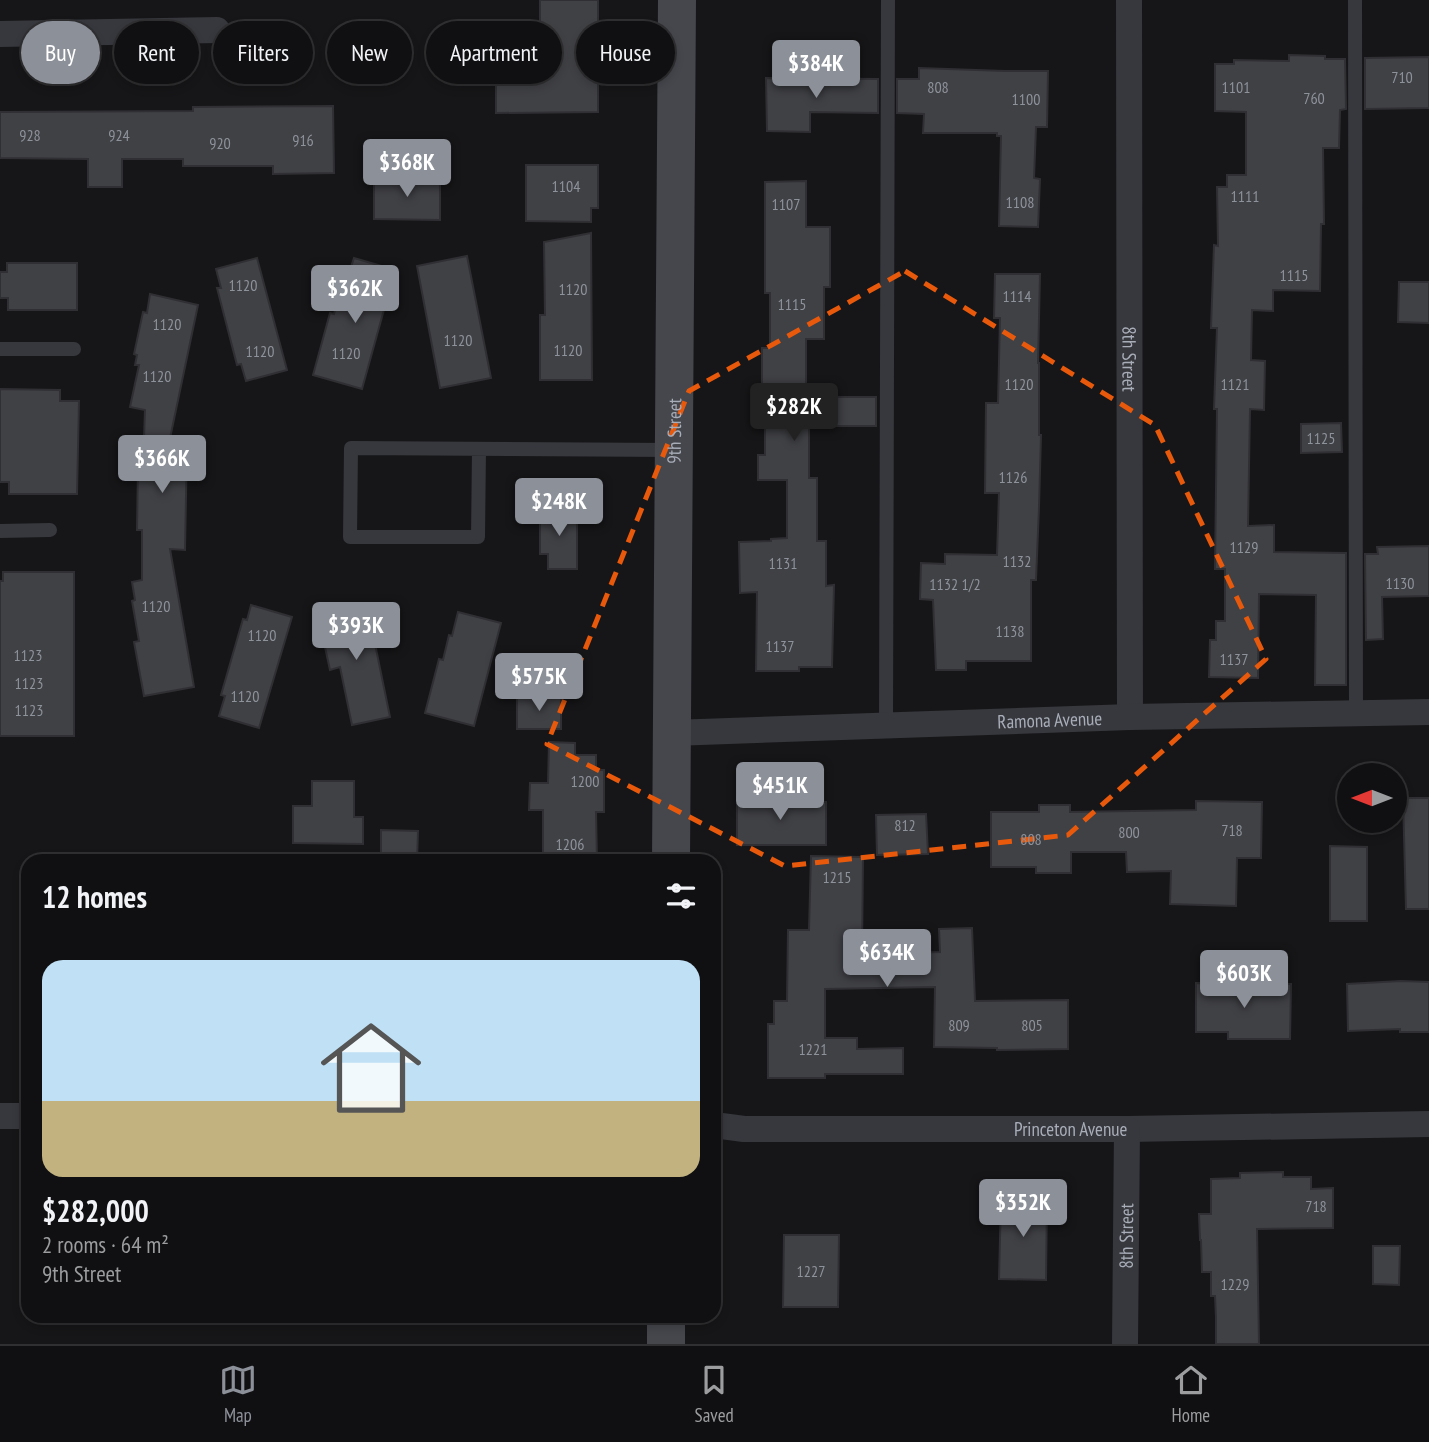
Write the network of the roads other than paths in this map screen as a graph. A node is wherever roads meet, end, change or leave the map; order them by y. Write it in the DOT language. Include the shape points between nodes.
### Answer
graph roads {
  1 [pos="677,0"];
  2 [pos="888,0"];
  3 [pos="1129,0"];
  4 [pos="1355,0"];
  5 [pos="213,30"];
  6 [pos="0,34"];
  7 [pos="0,349"];
  8 [pos="74,349"];
  9 [pos="479,449"];
  10 [pos="674,450"];
  11 [pos="50,530"];
  12 [pos="0,531"];
  13 [pos="1429,712"];
  14 [pos="1356,714"];
  15 [pos="1130,717"];
  16 [pos="886,726"];
  17 [pos="672,733"];
  18 [pos="671,854"];
  19 [pos="0,1116"];
  20 [pos="21,1116"];
  21 [pos="1429,1124"];
  22 [pos="721,1126"];
  23 [pos="1126,1129"];
  24 [pos="666,1323"];
  25 [pos="666,1344"];
  26 [pos="1125,1344"];
  1 -- 10 [label="street, 9th Street"];
  2 -- 16 [label="lane"];
  3 -- 15 [label="street, 8th Street"];
  4 -- 14 [label="lane"];
  5 -- 6 [label="street"];
  7 -- 8 [label="lane"];
  9 -- 9 [label="lane" via="351,448 350,537 478,537"];
  9 -- 10 [label="lane"];
  10 -- 17 [label="street, 9th Street"];
  11 -- 12 [label="lane"];
  13 -- 14 [label="street, Ramona Avenue"];
  14 -- 15 [label="street, Ramona Avenue"];
  15 -- 16 [label="street, Ramona Avenue"];
  16 -- 17 [label="street, Ramona Avenue"];
  17 -- 18 [label="street, 9th Street"];
  19 -- 20 [label="street"];
  21 -- 23 [label="street, Princeton Avenue"];
  22 -- 23 [label="street, Princeton Avenue"];
  23 -- 26 [label="street, 8th Street"];
  24 -- 25 [label="street"];
}
